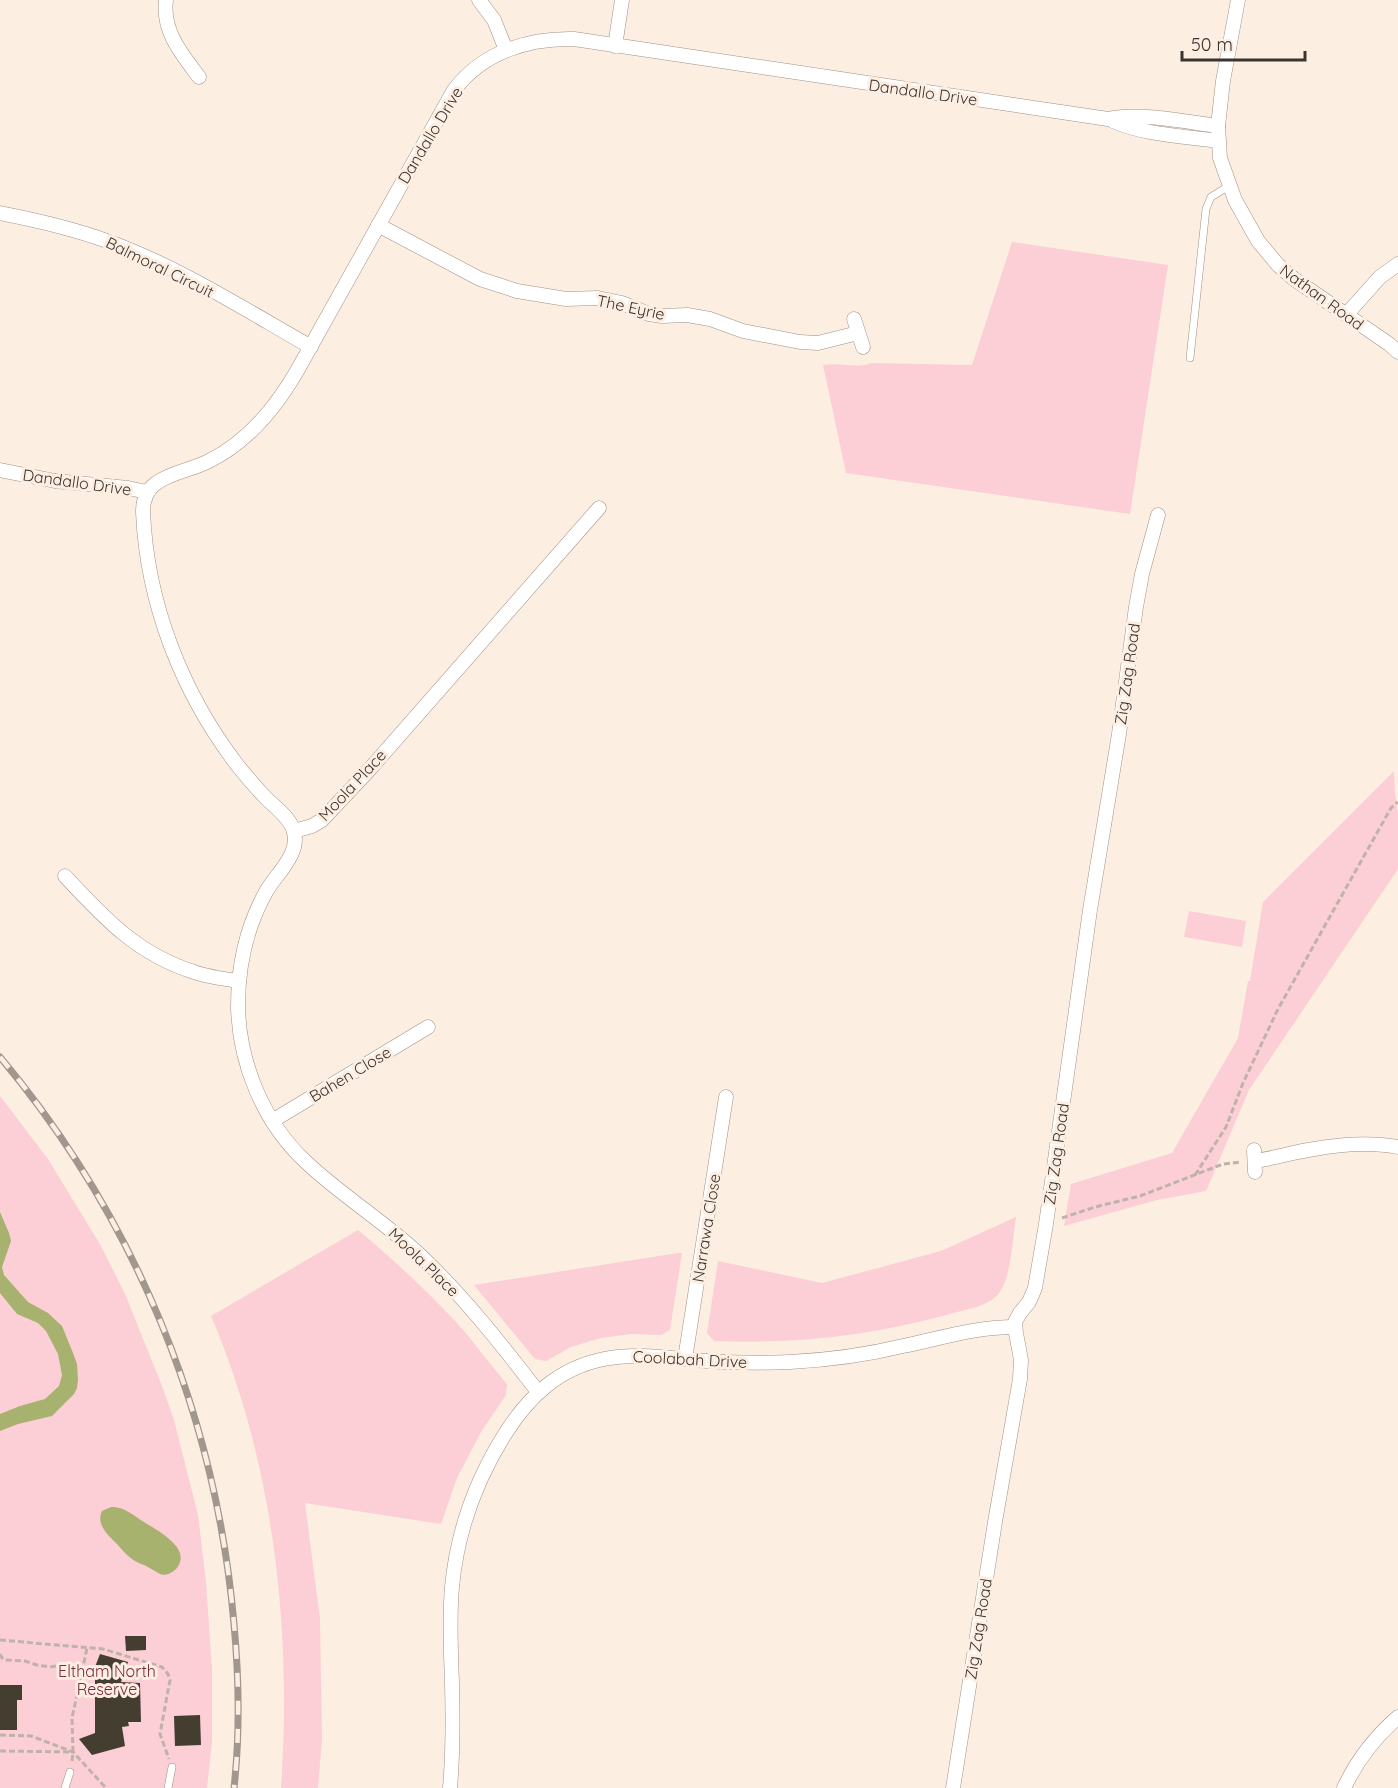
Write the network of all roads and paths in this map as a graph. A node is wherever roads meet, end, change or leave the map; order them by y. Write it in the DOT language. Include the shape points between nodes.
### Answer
graph roads {
  1 [pos="166,0"];
  2 [pos="479,0"];
  3 [pos="622,0"];
  4 [pos="1238,0"];
  5 [pos="615,46"];
  6 [pos="506,50"];
  7 [pos="199,77"];
  8 [pos="1218,134"];
  9 [pos="1229,186"];
  10 [pos="0,213"];
  11 [pos="378,225"];
  12 [pos="1398,264"];
  13 [pos="1346,315"];
  14 [pos="854,319"];
  15 [pos="858,333"];
  16 [pos="311,347"];
  17 [pos="863,347"];
  18 [pos="1398,352"];
  19 [pos="1190,358"];
  20 [pos="0,470"];
  21 [pos="147,492"];
  22 [pos="599,508"];
  23 [pos="1158,515"];
  24 [pos="1398,802"];
  25 [pos="294,831"];
  26 [pos="66,876"];
  27 [pos="239,981"];
  28 [pos="428,1027"];
  29 [pos="726,1097"];
  30 [pos="272,1121"];
  31 [pos="1398,1147"];
  32 [pos="1255,1161"];
  33 [pos="1195,1175"];
  34 [pos="1046,1224"];
  35 [pos="1015,1327"];
  36 [pos="685,1359"];
  37 [pos="538,1392"];
  38 [pos="0,1640"];
  39 [pos="87,1648"];
  40 [pos="0,1654"];
  41 [pos="83,1666"];
  42 [pos="1398,1717"];
  43 [pos="0,1735"];
  44 [pos="0,1751"];
  45 [pos="74,1752"];
  46 [pos="172,1767"];
  47 [pos="70,1772"];
  48 [pos="65,1788"];
  49 [pos="106,1788"];
  50 [pos="168,1788"];
  51 [pos="450,1788"];
  52 [pos="953,1788"];
  53 [pos="1344,1788"];
  1 -- 7 [label="street" via="167,27"];
  2 -- 6 [label="street" via="494,20"];
  3 -- 5 [label="street"];
  4 -- 8 [label="street, Nathan Road"];
  5 -- 6 [label="street, Dandallo Drive" via="561,39"];
  5 -- 8 [label="street, Dandallo Drive" via="1108,118 1147,118"];
  6 -- 11 [label="street, Dandallo Drive" via="473,70 454,90"];
  8 -- 9 [label="street, Nathan Road" via="1220,158"];
  9 -- 13 [label="street, Nathan Road" via="1250,228 1269,254 1294,279"];
  9 -- 19 [label="lane" via="1211,197 1206,209"];
  10 -- 16 [label="street, Balmoral Circuit" via="58,225 128,249"];
  11 -- 15 [label="street, The Eyrie" via="480,279 517,291 566,300 616,301 649,314 710,319 743,331 800,342 818,343"];
  11 -- 16 [label="street, Dandallo Drive"];
  12 -- 13 [label="street" via="1380,277"];
  13 -- 18 [label="street, Nathan Road"];
  14 -- 15 [label="street"];
  15 -- 17 [label="street"];
  16 -- 21 [label="street, Dandallo Drive" via="280,399 252,431 219,456 160,481"];
  20 -- 21 [label="street, Dandallo Drive"];
  21 -- 25 [label="street" via="142,512 151,574 177,661 228,752"];
  22 -- 25 [label="street, Moola Place" via="369,770 317,823"];
  23 -- 34 [label="street, Zig Zag Road" via="1136,607"];
  24 -- 33 [label="path" via="1391,808 1278,1009 1226,1127"];
  25 -- 27 [label="street, Moola Place" via="292,854 266,891 251,924"];
  26 -- 27 [label="street" via="112,925 149,953 194,972"];
  27 -- 30 [label="street, Moola Place" via="238,1010 244,1053"];
  28 -- 30 [label="street, Bahen Close"];
  29 -- 36 [label="street, Narrawa Close"];
  30 -- 37 [label="street, Moola Place" via="308,1164 422,1257 481,1320"];
  31 -- 32 [label="street" via="1343,1145"];
  32 -- 33 [label="path" via="1222,1164"];
  33 -- 34 [label="path"];
  34 -- 35 [label="street, Zig Zag Road" via="1035,1288"];
  35 -- 36 [label="street, Coolabah Drive" via="982,1328 824,1360 749,1363"];
  35 -- 52 [label="street, Zig Zag Road" via="1020,1379"];
  36 -- 37 [label="street, Coolabah Drive" via="603,1359 561,1374"];
  37 -- 51 [label="street, Coolabah Drive" via="513,1422 489,1462 472,1500 457,1555 451,1615"];
  38 -- 39 [label="path"];
  39 -- 41 [label="path"];
  39 -- 46 [label="path" via="103,1649 157,1666 168,1674 160,1734"];
  40 -- 41 [label="path" via="5,1660 37,1665"];
  41 -- 45 [label="path" via="72,1718"];
  42 -- 53 [label="street" via="1369,1747"];
  43 -- 45 [label="path" via="31,1736"];
  44 -- 45 [label="path"];
  45 -- 49 [label="path"];
  46 -- 50 [label="lane"];
  47 -- 48 [label="lane"];
}
